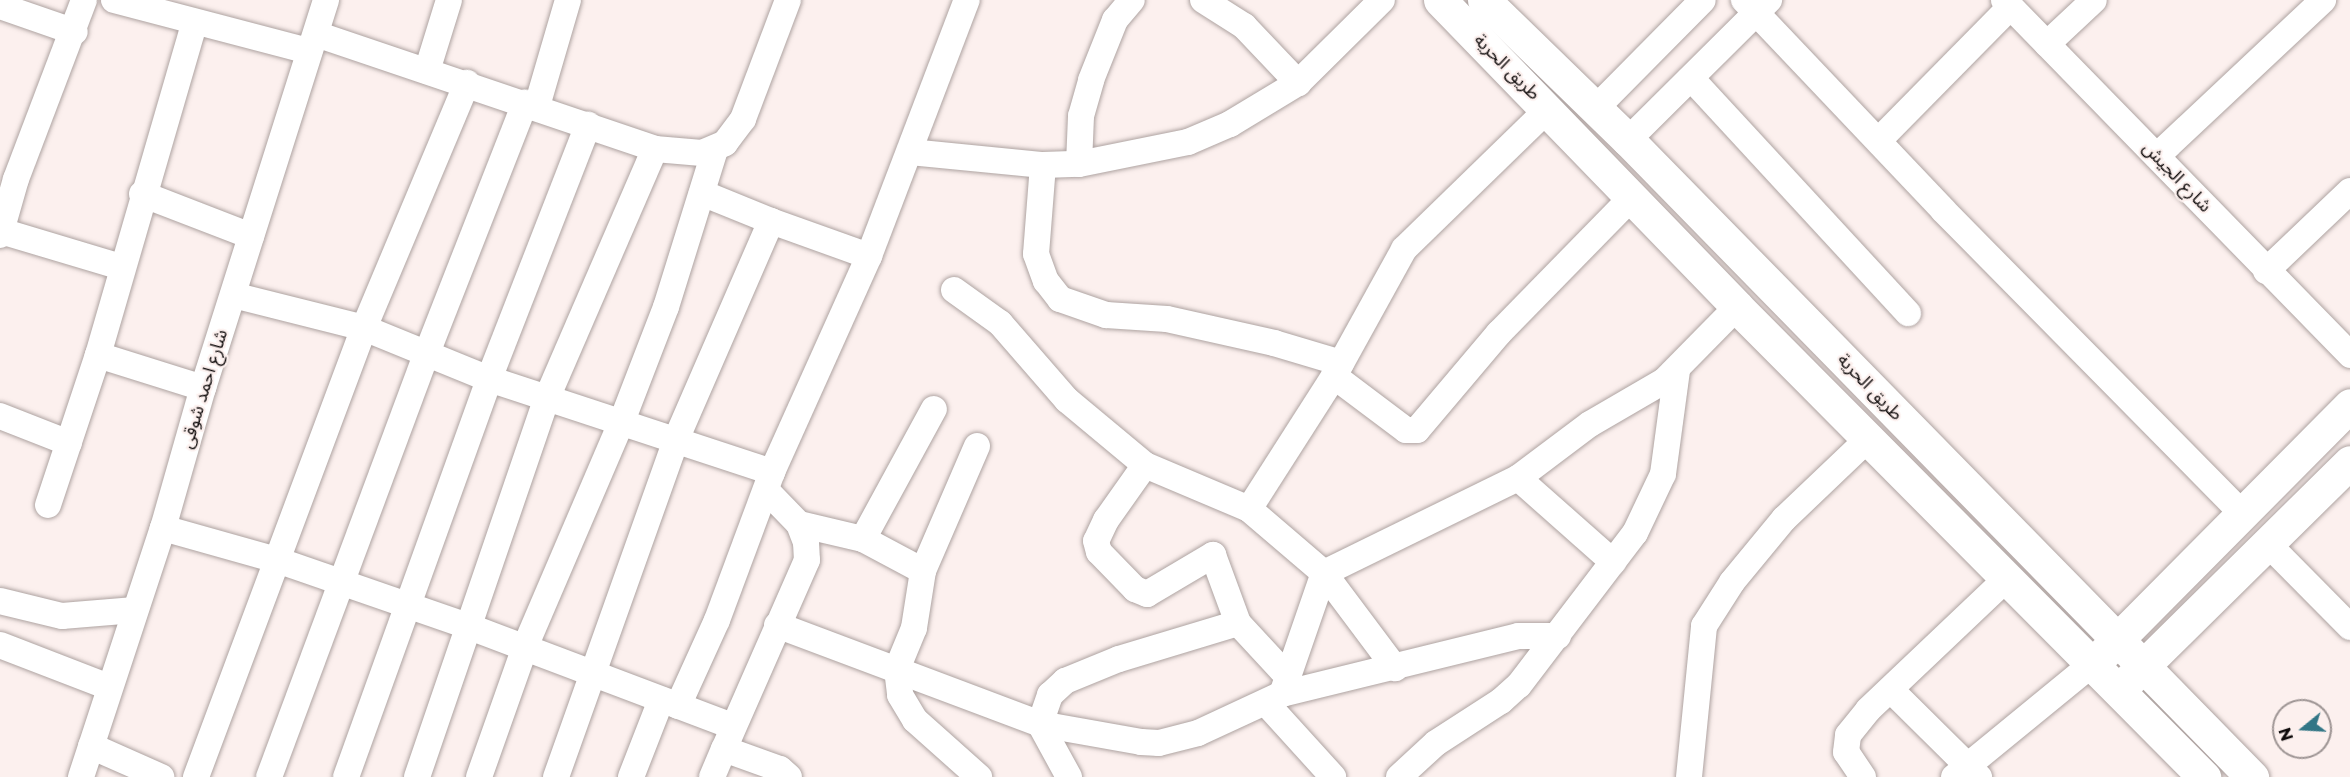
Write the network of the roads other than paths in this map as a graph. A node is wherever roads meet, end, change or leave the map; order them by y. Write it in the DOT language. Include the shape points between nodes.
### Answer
graph roads {
  1 [pos="84,0"];
  2 [pos="114,0"];
  3 [pos="326,0"];
  4 [pos="449,0"];
  5 [pos="568,0"];
  6 [pos="788,0"];
  7 [pos="967,0"];
  8 [pos="1132,0"];
  9 [pos="1203,0"];
  10 [pos="1382,0"];
  11 [pos="1440,0"];
  12 [pos="1703,0"];
  13 [pos="2094,0"];
  14 [pos="2323,0"];
  15 [pos="1493,3"];
  16 [pos="2007,3"];
  17 [pos="1757,4"];
  18 [pos="0,6"];
  19 [pos="194,24"];
  20 [pos="75,32"];
  21 [pos="312,43"];
  22 [pos="2047,44"];
  23 [pos="427,71"];
  24 [pos="1691,78"];
  25 [pos="467,83"];
  26 [pos="1298,83"];
  27 [pos="531,104"];
  28 [pos="1548,109"];
  29 [pos="1595,110"];
  30 [pos="588,125"];
  31 [pos="1628,140"];
  32 [pos="1879,140"];
  33 [pos="655,148"];
  34 [pos="715,150"];
  35 [pos="910,152"];
  36 [pos="2157,156"];
  37 [pos="1079,164"];
  38 [pos="1043,165"];
  39 [pos="8,176"];
  40 [pos="2350,191"];
  41 [pos="702,193"];
  42 [pos="142,194"];
  43 [pos="1632,197"];
  44 [pos="771,221"];
  45 [pos="1,233"];
  46 [pos="251,236"];
  47 [pos="869,256"];
  48 [pos="121,267"];
  49 [pos="2266,271"];
  50 [pos="954,290"];
  51 [pos="233,296"];
  52 [pos="1737,307"];
  53 [pos="1908,313"];
  54 [pos="364,328"];
  55 [pos="427,353"];
  56 [pos="98,355"];
  57 [pos="2350,355"];
  58 [pos="1338,370"];
  59 [pos="1677,370"];
  60 [pos="489,378"];
  61 [pos="203,388"];
  62 [pos="547,398"];
  63 [pos="2350,405"];
  64 [pos="934,409"];
  65 [pos="0,416"];
  66 [pos="622,421"];
  67 [pos="1870,437"];
  68 [pos="675,442"];
  69 [pos="69,443"];
  70 [pos="976,446"];
  71 [pos="2350,462"];
  72 [pos="1144,465"];
  73 [pos="1518,478"];
  74 [pos="769,481"];
  75 [pos="48,505"];
  76 [pos="1249,509"];
  77 [pos="2242,513"];
  78 [pos="799,524"];
  79 [pos="163,528"];
  80 [pos="863,539"];
  81 [pos="2267,543"];
  82 [pos="277,560"];
  83 [pos="1613,562"];
  84 [pos="923,571"];
  85 [pos="1324,573"];
  86 [pos="2006,579"];
  87 [pos="341,584"];
  88 [pos="0,601"];
  89 [pos="405,607"];
  90 [pos="135,610"];
  91 [pos="1238,623"];
  92 [pos="777,625"];
  93 [pos="470,627"];
  94 [pos="2350,627"];
  95 [pos="1558,636"];
  96 [pos="2118,639"];
  97 [pos="0,645"];
  98 [pos="525,647"];
  99 [pos="2144,664"];
  100 [pos="2091,665"];
  101 [pos="1395,668"];
  102 [pos="897,669"];
  103 [pos="592,674"];
  104 [pos="109,687"];
  105 [pos="1891,690"];
  106 [pos="1279,692"];
  107 [pos="2117,692"];
  108 [pos="670,703"];
  109 [pos="1040,724"];
  110 [pos="728,737"];
  111 [pos="91,746"];
  112 [pos="2194,773"];
  113 [pos="1967,774"];
  114 [pos="81,777"];
  115 [pos="161,777"];
  116 [pos="196,777"];
  117 [pos="269,777"];
  118 [pos="346,777"];
  119 [pos="417,777"];
  120 [pos="479,777"];
  121 [pos="556,777"];
  122 [pos="631,777"];
  123 [pos="712,777"];
  124 [pos="789,777"];
  125 [pos="979,777"];
  126 [pos="1068,777"];
  127 [pos="1333,777"];
  128 [pos="1399,777"];
  129 [pos="1689,777"];
  130 [pos="1863,777"];
  131 [pos="2252,777"];
  1 -- 20 [label="street"];
  2 -- 19 [label="street"];
  3 -- 21 [label="street, شارع احمد شوقى"];
  4 -- 23 [label="street"];
  5 -- 27 [label="street"];
  6 -- 34 [label="street" via="743,119"];
  7 -- 35 [label="street"];
  8 -- 37 [label="street" via="1115,20 1086,96"];
  9 -- 26 [label="street" via="1244,26"];
  10 -- 26 [label="street"];
  11 -- 28 [label="main road, طريق الحرية"];
  12 -- 29 [label="street"];
  13 -- 22 [label="street"];
  14 -- 36 [label="street"];
  15 -- 29 [label="main road, طريق الحرية"];
  16 -- 22 [label="street, شارع الجيش"];
  16 -- 32 [label="street"];
  17 -- 24 [label="street"];
  17 -- 32 [label="street"];
  18 -- 20 [label="street"];
  19 -- 21 [label="street"];
  19 -- 42 [label="street"];
  20 -- 39 [label="street"];
  21 -- 23 [label="street"];
  21 -- 46 [label="street, شارع احمد شوقى"];
  22 -- 36 [label="street, شارع الجيش"];
  23 -- 25 [label="street"];
  24 -- 31 [label="street"];
  24 -- 53 [label="street"];
  25 -- 27 [label="street"];
  25 -- 54 [label="street"];
  26 -- 37 [label="street" via="1230,124 1188,142"];
  27 -- 30 [label="street"];
  27 -- 55 [label="street"];
  28 -- 43 [label="main road, طريق الحرية"];
  28 -- 58 [label="street" via="1404,249"];
  29 -- 31 [label="main road, طريق الحرية"];
  30 -- 33 [label="street"];
  30 -- 60 [label="street"];
  31 -- 96 [label="main road, طريق الحرية"];
  32 -- 77 [label="street"];
  33 -- 34 [label="street" via="687,153"];
  33 -- 62 [label="street"];
  34 -- 41 [label="street"];
  35 -- 38 [label="street"];
  35 -- 47 [label="street"];
  36 -- 49 [label="street, شارع الجيش"];
  37 -- 38 [label="street"];
  38 -- 58 [label="street" via="1036,254 1040,270 1060,299 1106,315 1167,319 1274,343"];
  39 -- 45 [label="street"];
  40 -- 49 [label="street"];
  41 -- 44 [label="street"];
  41 -- 66 [label="street" via="666,307"];
  42 -- 46 [label="street"];
  42 -- 48 [label="street"];
  43 -- 52 [label="main road, طريق الحرية"];
  43 -- 58 [label="street" via="1492,340 1417,430 1406,430"];
  44 -- 47 [label="street"];
  44 -- 68 [label="street"];
  45 -- 48 [label="street"];
  46 -- 51 [label="street, شارع احمد شوقى"];
  47 -- 74 [label="street"];
  48 -- 56 [label="street"];
  49 -- 57 [label="street, شارع الجيش"];
  50 -- 72 [label="street" via="1000,323 1067,400"];
  51 -- 54 [label="street"];
  51 -- 61 [label="street, شارع احمد شوقى"];
  52 -- 59 [label="street"];
  52 -- 67 [label="main road, طريق الحرية"];
  54 -- 55 [label="street"];
  54 -- 82 [label="street"];
  55 -- 60 [label="street"];
  55 -- 87 [label="street"];
  56 -- 61 [label="street"];
  56 -- 69 [label="street"];
  58 -- 76 [label="street"];
  59 -- 73 [label="street" via="1590,424"];
  59 -- 83 [label="street" via="1663,474 1635,533"];
  60 -- 62 [label="street"];
  60 -- 89 [label="street"];
  61 -- 79 [label="street, شارع احمد شوقى"];
  62 -- 66 [label="street"];
  62 -- 93 [label="street"];
  63 -- 77 [label="main road"];
  64 -- 80 [label="street"];
  65 -- 69 [label="street"];
  66 -- 68 [label="street"];
  66 -- 98 [label="street"];
  67 -- 86 [label="main road, طريق الحرية"];
  67 -- 129 [label="street" via="1784,519 1732,582 1704,626"];
  68 -- 74 [label="street"];
  68 -- 103 [label="street"];
  69 -- 75 [label="street"];
  70 -- 84 [label="street"];
  71 -- 81 [label="main road"];
  72 -- 76 [label="street"];
  72 -- 91 [label="street" via="1106,520 1096,541 1099,552 1135,589 1147,594 1213,555"];
  73 -- 83 [label="street"];
  73 -- 85 [label="street"];
  74 -- 78 [label="street"];
  74 -- 108 [label="street" via="717,620"];
  76 -- 85 [label="street"];
  77 -- 96 [label="main road"];
  78 -- 80 [label="street"];
  78 -- 92 [label="street" via="806,542 805,567"];
  79 -- 82 [label="street"];
  79 -- 90 [label="street, شارع احمد شوقى"];
  80 -- 84 [label="street"];
  81 -- 94 [label="street"];
  81 -- 99 [label="main road"];
  82 -- 87 [label="street"];
  82 -- 116 [label="street"];
  83 -- 95 [label="street"];
  84 -- 102 [label="street" via="914,628"];
  85 -- 101 [label="street"];
  85 -- 106 [label="street"];
  86 -- 100 [label="main road, طريق الحرية"];
  86 -- 105 [label="street"];
  87 -- 89 [label="street"];
  87 -- 117 [label="street"];
  88 -- 90 [label="street" via="62,616"];
  89 -- 93 [label="street"];
  89 -- 118 [label="street"];
  90 -- 104 [label="street, شارع احمد شوقى"];
  91 -- 106 [label="street"];
  91 -- 109 [label="street" via="1080,673 1050,695"];
  92 -- 102 [label="street"];
  92 -- 110 [label="street"];
  93 -- 98 [label="street"];
  93 -- 119 [label="street"];
  95 -- 101 [label="street" via="1518,636"];
  95 -- 128 [label="street" via="1501,701 1436,743"];
  96 -- 99 [label="main road, طريق الحرية"];
  96 -- 100 [label="main road"];
  97 -- 104 [label="street"];
  98 -- 103 [label="street"];
  98 -- 120 [label="street"];
  99 -- 107 [label="main road"];
  99 -- 131 [label="main road, طريق الحرية"];
  100 -- 107 [label="main road, طريق الحرية"];
  100 -- 113 [label="street"];
  101 -- 106 [label="street"];
  102 -- 109 [label="street"];
  102 -- 125 [label="street" via="900,695 915,720"];
  103 -- 108 [label="street"];
  103 -- 121 [label="street"];
  104 -- 111 [label="street, شارع احمد شوقى"];
  105 -- 113 [label="street"];
  105 -- 130 [label="street" via="1868,710 1845,742 1846,752"];
  106 -- 109 [label="street" via="1220,725 1159,743"];
  106 -- 127 [label="street"];
  107 -- 112 [label="main road, طريق الحرية"];
  108 -- 110 [label="street"];
  108 -- 122 [label="street"];
  109 -- 126 [label="street"];
  110 -- 123 [label="street"];
  110 -- 124 [label="street"];
  111 -- 114 [label="street, شارع احمد شوقى"];
  111 -- 115 [label="street"];
}
